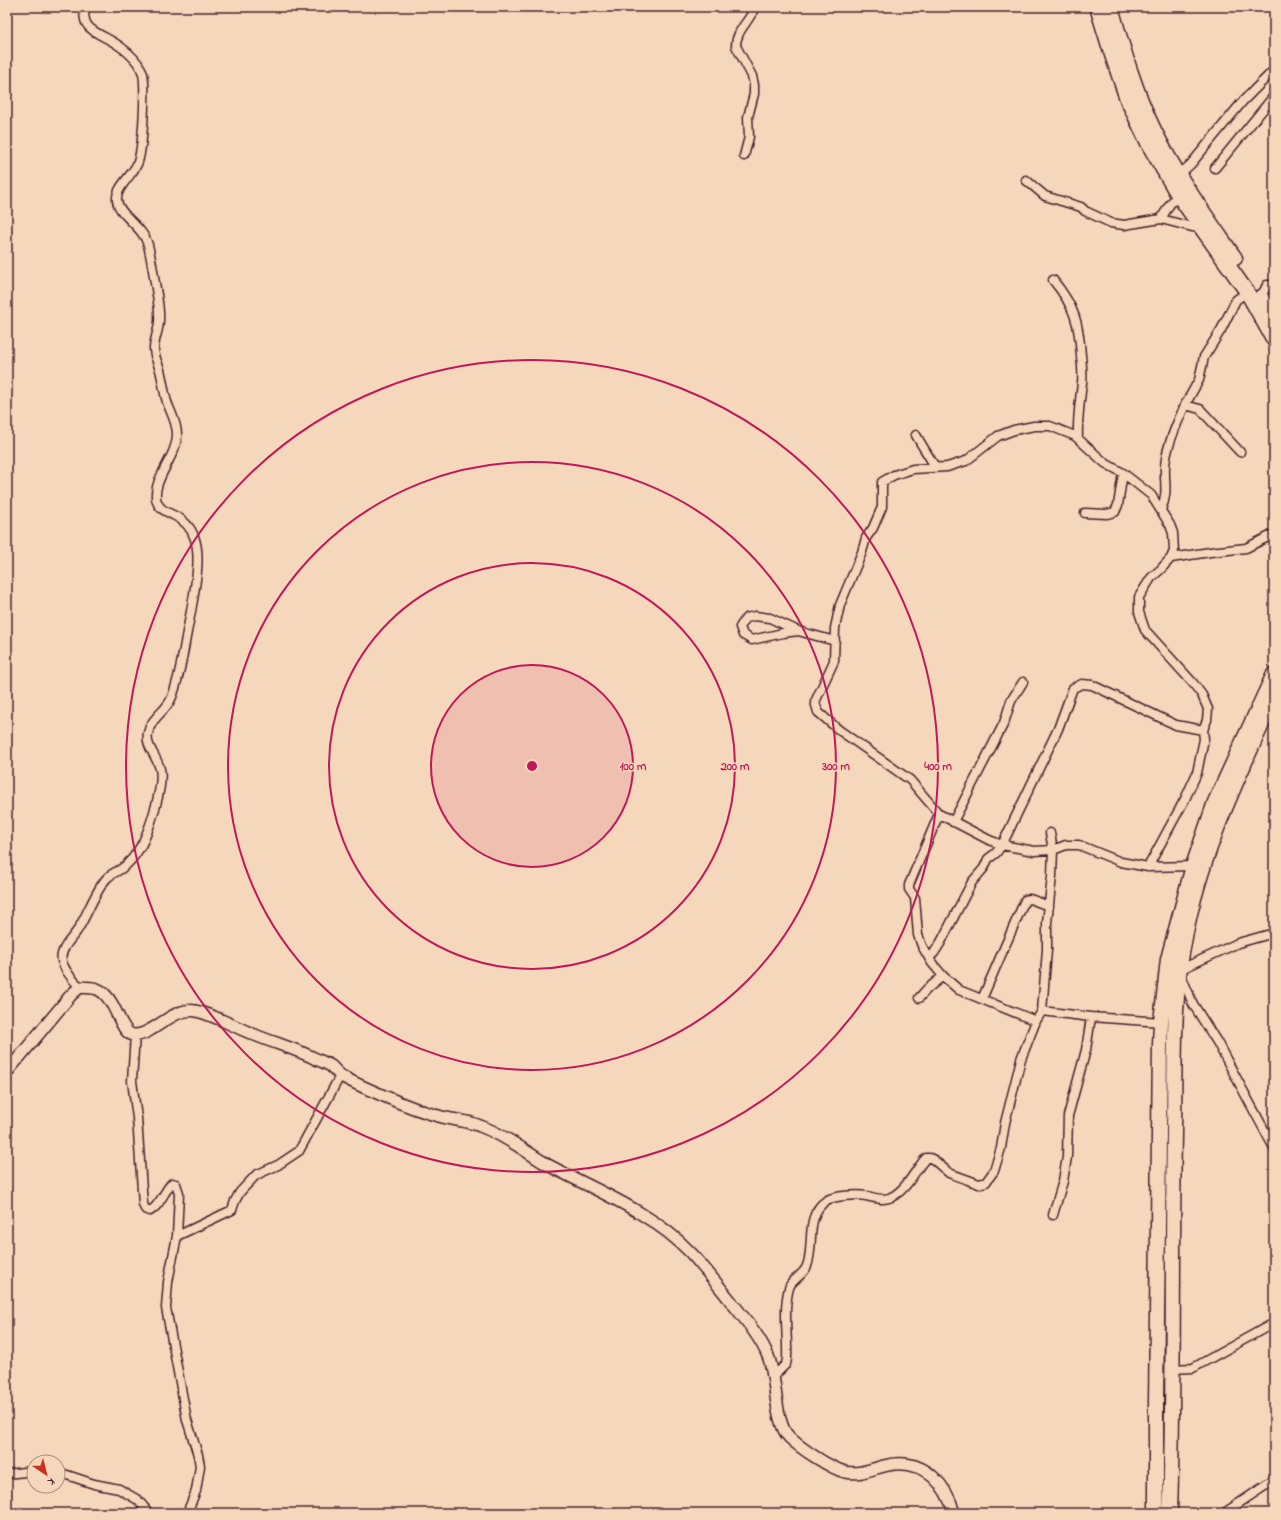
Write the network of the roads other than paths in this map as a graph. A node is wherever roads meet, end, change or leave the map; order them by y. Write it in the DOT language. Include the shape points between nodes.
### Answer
graph roads {
  1 [pos="85,7"];
  2 [pos="755,7"];
  3 [pos="1098,7"];
  4 [pos="1111,7"];
  5 [pos="1274,70"];
  6 [pos="1274,96"];
  7 [pos="744,156"];
  8 [pos="1214,168"];
  9 [pos="1179,175"];
  10 [pos="1026,180"];
  11 [pos="1178,195"];
  12 [pos="1161,219"];
  13 [pos="1202,228"];
  14 [pos="1054,280"];
  15 [pos="1274,285"];
  16 [pos="1247,292"];
  17 [pos="1261,297"];
  18 [pos="1274,319"];
  19 [pos="1274,340"];
  20 [pos="1185,405"];
  21 [pos="916,435"];
  22 [pos="1078,438"];
  23 [pos="1240,452"];
  24 [pos="935,467"];
  25 [pos="1123,473"];
  26 [pos="1161,510"];
  27 [pos="1085,513"];
  28 [pos="1274,534"];
  29 [pos="1171,558"];
  30 [pos="798,632"];
  31 [pos="835,641"];
  32 [pos="1274,674"];
  33 [pos="1023,682"];
  34 [pos="1274,698"];
  35 [pos="1204,730"];
  36 [pos="939,814"];
  37 [pos="953,822"];
  38 [pos="1050,833"];
  39 [pos="1002,845"];
  40 [pos="1052,850"];
  41 [pos="1193,866"];
  42 [pos="1148,867"];
  43 [pos="1049,906"];
  44 [pos="1274,933"];
  45 [pos="929,958"];
  46 [pos="1179,970"];
  47 [pos="943,976"];
  48 [pos="80,987"];
  49 [pos="919,998"];
  50 [pos="982,999"];
  51 [pos="1042,1011"];
  52 [pos="1091,1017"];
  53 [pos="1036,1021"];
  54 [pos="1161,1022"];
  55 [pos="134,1035"];
  56 [pos="7,1072"];
  57 [pos="340,1076"];
  58 [pos="1274,1148"];
  59 [pos="1053,1215"];
  60 [pos="177,1236"];
  61 [pos="1274,1323"];
  62 [pos="1172,1369"];
  63 [pos="774,1376"];
  64 [pos="26,1472"];
  65 [pos="7,1474"];
  66 [pos="66,1475"];
  67 [pos="1274,1480"];
  68 [pos="149,1513"];
  69 [pos="187,1513"];
  70 [pos="954,1513"];
  71 [pos="1156,1513"];
  72 [pos="1170,1513"];
  73 [pos="1224,1513"];
  1 -- 48 [label="street" via="85,20 91,30 136,61 143,73 140,151 133,172 116,196 124,214 142,232 148,244 160,320 154,349 166,399 178,432 176,446 158,485 156,498 160,508 182,519 188,525 197,543 198,554 191,609 177,681 169,704 151,724 147,735 148,744 160,772 153,816 136,854 128,864 103,882 85,918 66,944 62,954 66,969"];
  2 -- 7 [label="street" via="736,40 736,46 754,85 748,117 749,137"];
  3 -- 11 [label="highway" via="1127,99 1149,145"];
  4 -- 9 [label="highway" via="1137,90 1154,130"];
  5 -- 9 [label="street" via="1243,101"];
  6 -- 8 [label="street"];
  9 -- 17 [label="highway"];
  10 -- 12 [label="street" via="1045,196 1081,208 1111,223 1124,225"];
  11 -- 12 [label="street"];
  11 -- 13 [label="highway"];
  12 -- 13 [label="street"];
  13 -- 16 [label="highway"];
  14 -- 22 [label="street" via="1071,305 1080,334 1082,382"];
  15 -- 17 [label="street" via="1267,285"];
  16 -- 19 [label="highway"];
  16 -- 20 [label="street" via="1236,300 1204,357 1199,380"];
  17 -- 18 [label="highway"];
  20 -- 23 [label="street" via="1200,410"];
  20 -- 26 [label="street" via="1166,457 1166,491"];
  21 -- 24 [label="street"];
  22 -- 24 [label="street" via="1050,426 1014,430 998,436 966,460 946,467"];
  22 -- 25 [label="street" via="1105,463"];
  24 -- 31 [label="street" via="914,469 882,482 882,507 866,538 840,605"];
  25 -- 26 [label="street" via="1151,495"];
  25 -- 27 [label="street" via="1115,512"];
  26 -- 29 [label="street" via="1174,534 1174,551"];
  28 -- 29 [label="street" via="1246,548"];
  29 -- 35 [label="street" via="1151,578 1139,597 1139,612 1145,630 1202,695 1208,709"];
  30 -- 30 [label="street" via="770,618 755,616 746,618 740,627 743,635 752,640 783,632"];
  30 -- 31 [label="street"];
  31 -- 36 [label="street" via="834,661 815,702 817,710 860,746 906,776"];
  32 -- 41 [label="highway" via="1215,802"];
  33 -- 37 [label="street" via="1011,701 1004,723"];
  34 -- 46 [label="highway" via="1225,806 1203,868 1185,935"];
  35 -- 39 [label="street" via="1176,725 1092,685 1078,685 1073,688 1058,729"];
  35 -- 42 [label="street" via="1197,773"];
  36 -- 37 [label="street"];
  36 -- 45 [label="street" via="909,885 915,898 918,935"];
  37 -- 39 [label="street"];
  38 -- 40 [label="street"];
  39 -- 40 [label="street" via="1034,851"];
  39 -- 45 [label="street" via="988,859 972,882 934,954"];
  40 -- 42 [label="street" via="1066,845 1079,845 1120,862"];
  40 -- 43 [label="street"];
  41 -- 42 [label="street"];
  41 -- 54 [label="highway" via="1168,959"];
  43 -- 50 [label="street" via="1030,899 1025,900"];
  43 -- 51 [label="street"];
  44 -- 46 [label="street" via="1238,943"];
  45 -- 47 [label="street"];
  46 -- 58 [label="street" via="1193,1004 1217,1042"];
  46 -- 62 [label="highway" via="1173,1187"];
  47 -- 49 [label="street"];
  47 -- 50 [label="street" via="959,990"];
  48 -- 55 [label="street" via="96,989 105,994 124,1028"];
  48 -- 56 [label="street"];
  50 -- 53 [label="street"];
  51 -- 52 [label="street"];
  51 -- 53 [label="street"];
  52 -- 54 [label="street"];
  52 -- 59 [label="street" via="1086,1050 1068,1116 1067,1157"];
  53 -- 63 [label="street" via="1021,1059 994,1171 986,1182 978,1184 949,1173 934,1160 926,1158 906,1186 894,1197 885,1200 866,1196 827,1200 816,1212 811,1229 808,1265 790,1284 788,1293 786,1364"];
  54 -- 71 [label="highway"];
  55 -- 57 [label="street" via="146,1032 172,1016 192,1010 315,1058 331,1066"];
  55 -- 60 [label="street" via="132,1081 145,1209 150,1211 155,1208 167,1188 172,1183 176,1184 179,1193"];
  57 -- 60 [label="street" via="299,1151 278,1166 256,1175 240,1192 232,1210"];
  57 -- 63 [label="street" via="395,1101 495,1132 548,1165 625,1205 669,1233 690,1253 743,1317 762,1344"];
  60 -- 69 [label="street" via="166,1308 187,1420 200,1466 196,1491"];
  61 -- 62 [label="street" via="1193,1368"];
  62 -- 72 [label="highway"];
  63 -- 70 [label="street" via="786,1435 819,1459 844,1472 860,1473 894,1464 913,1465 932,1475 943,1488"];
  64 -- 65 [label="street"];
  66 -- 68 [label="street" via="119,1489 138,1500"];
  67 -- 73 [label="street"];
}
